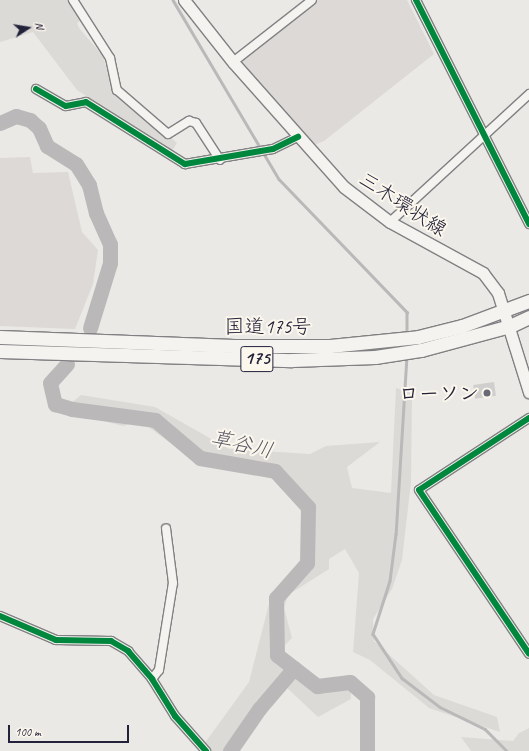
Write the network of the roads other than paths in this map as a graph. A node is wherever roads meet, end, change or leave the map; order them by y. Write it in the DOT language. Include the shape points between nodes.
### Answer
graph roads {
  1 [pos="73,0"];
  2 [pos="184,0"];
  3 [pos="312,0"];
  4 [pos="416,0"];
  5 [pos="233,62"];
  6 [pos="36,89"];
  7 [pos="529,94"];
  8 [pos="298,137"];
  9 [pos="484,137"];
  10 [pos="220,160"];
  11 [pos="390,222"];
  12 [pos="529,224"];
  13 [pos="529,301"];
  14 [pos="505,312"];
  15 [pos="529,317"];
  16 [pos="510,326"];
  17 [pos="0,338"];
  18 [pos="0,351"];
  19 [pos="529,392"];
  20 [pos="529,418"];
  21 [pos="166,528"];
  22 [pos="0,616"];
  23 [pos="529,654"];
  24 [pos="152,679"];
  25 [pos="206,751"];
  1 -- 10 [label="street" via="110,58 117,90 168,134 189,121 196,123"];
  2 -- 5 [label="main road, 三木環状線"];
  3 -- 5 [label="street"];
  4 -- 9 [label="street"];
  5 -- 8 [label="main road, 三木環状線"];
  6 -- 10 [label="street" via="66,106 86,102 185,164"];
  7 -- 9 [label="street"];
  8 -- 10 [label="street" via="273,149"];
  8 -- 11 [label="main road, 三木環状線" via="344,187"];
  9 -- 11 [label="street"];
  9 -- 12 [label="street"];
  11 -- 14 [label="main road, 三木環状線" via="483,273 498,293"];
  13 -- 14 [label="highway, 国道175号 / 175"];
  14 -- 16 [label="main road, 三木環状線"];
  14 -- 17 [label="highway, 国道175号 / 175" via="418,337 330,346 227,346"];
  15 -- 16 [label="highway, 国道175号 / 175"];
  16 -- 18 [label="highway, 国道175号 / 175" via="421,350 375,357 292,360"];
  16 -- 19 [label="main road, 三木環状線"];
  20 -- 23 [label="street" via="419,490"];
  21 -- 24 [label="street" via="173,583 159,670"];
  22 -- 24 [label="street" via="56,640 111,640 128,651"];
  24 -- 25 [label="street" via="176,716"];
}
